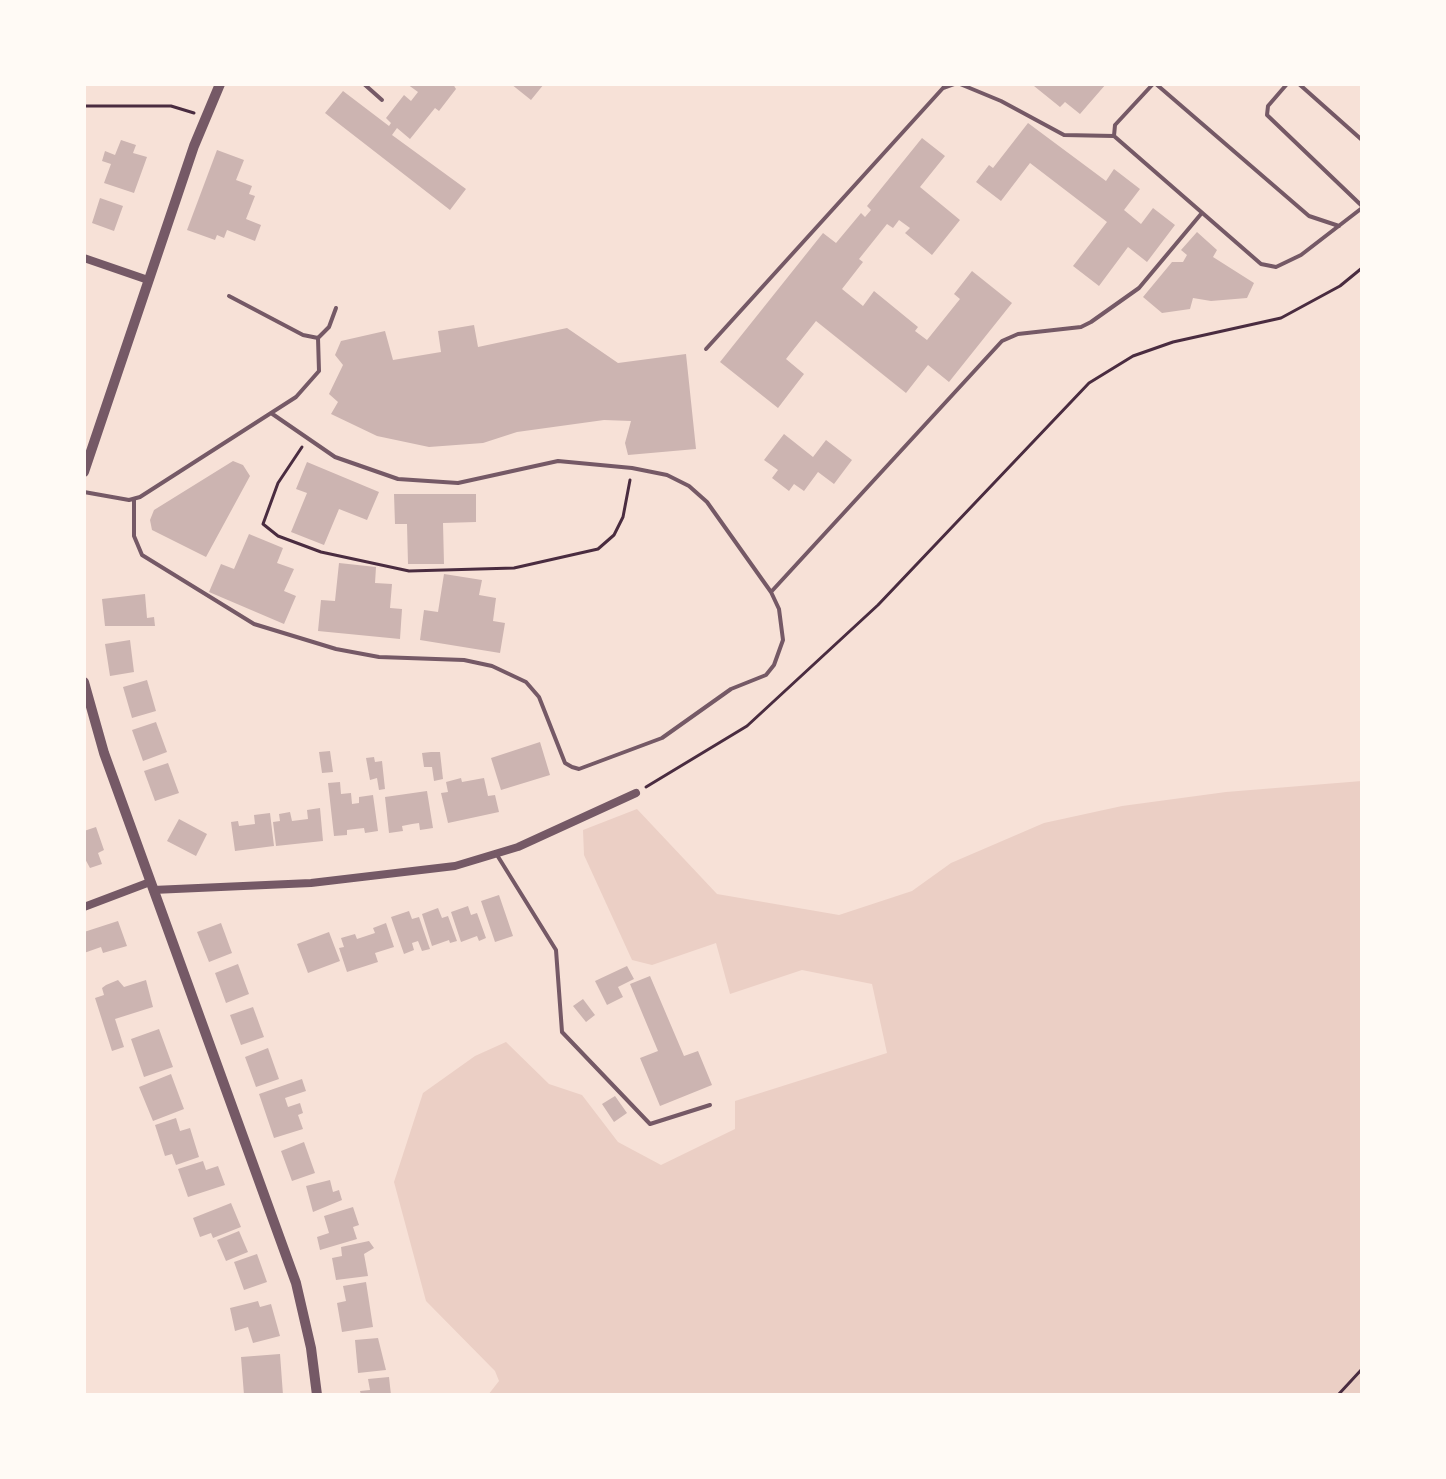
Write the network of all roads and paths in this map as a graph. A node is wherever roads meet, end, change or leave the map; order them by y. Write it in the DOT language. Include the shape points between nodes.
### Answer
graph roads {
  1 [pos="220,84"];
  2 [pos="364,84"];
  3 [pos="957,84"];
  4 [pos="1155,84"];
  5 [pos="1287,84"];
  6 [pos="1299,84"];
  7 [pos="382,100"];
  8 [pos="84,106"];
  9 [pos="205,117"];
  10 [pos="1114,136"];
  11 [pos="1362,140"];
  12 [pos="1362,207"];
  13 [pos="1201,214"];
  14 [pos="1339,226"];
  15 [pos="84,258"];
  16 [pos="1362,268"];
  17 [pos="148,280"];
  18 [pos="229,296"];
  19 [pos="336,308"];
  20 [pos="318,338"];
  21 [pos="706,349"];
  22 [pos="271,413"];
  23 [pos="306,440"];
  24 [pos="632,468"];
  25 [pos="84,472"];
  26 [pos="84,492"];
  27 [pos="134,500"];
  28 [pos="771,592"];
  29 [pos="84,682"];
  30 [pos="636,793"];
  31 [pos="497,855"];
  32 [pos="152,886"];
  33 [pos="84,907"];
  34 [pos="710,1105"];
  35 [pos="1362,1369"];
  36 [pos="317,1395"];
  37 [pos="1338,1395"];
  1 -- 9 [label="street"];
  2 -- 7 [label="lane"];
  3 -- 10 [label="lane" via="1064,135"];
  3 -- 21 [label="lane" via="932,99"];
  4 -- 10 [label="lane" via="1115,125"];
  4 -- 14 [label="lane" via="1309,216"];
  5 -- 12 [label="lane" via="1268,106 1267,115"];
  6 -- 11 [label="lane"];
  8 -- 9 [label="path" via="171,106"];
  9 -- 17 [label="street"];
  10 -- 13 [label="lane"];
  12 -- 14 [label="lane"];
  13 -- 14 [label="lane" via="1268,267 1301,255"];
  13 -- 28 [label="lane" via="1139,288 1091,322 1002,341"];
  15 -- 17 [label="street"];
  16 -- 30 [label="path" via="1281,318 1173,342 1133,356 1089,383 878,605 747,726"];
  17 -- 25 [label="street"];
  18 -- 20 [label="lane"];
  19 -- 20 [label="lane"];
  20 -- 22 [label="lane" via="321,360 313,381"];
  22 -- 23 [label="lane"];
  22 -- 27 [label="lane"];
  23 -- 24 [label="lane" via="365,470 421,481 475,481 558,461"];
  23 -- 24 [label="path" via="278,483 263,524 278,536 321,552 409,571 514,568 598,549 623,517"];
  24 -- 28 [label="lane" via="667,475 707,502"];
  26 -- 27 [label="lane"];
  27 -- 28 [label="lane" via="134,536 142,555 254,624 379,657 464,660 526,682 539,697 565,763 579,769 662,738 731,689 766,675 783,640"];
  29 -- 32 [label="street"];
  30 -- 31 [label="street"];
  31 -- 32 [label="street" via="430,871 363,878"];
  31 -- 34 [label="lane" via="556,950 562,1032 650,1124"];
  32 -- 33 [label="street"];
  32 -- 36 [label="street" via="292,1270 305,1314"];
  35 -- 37 [label="path"];
}
